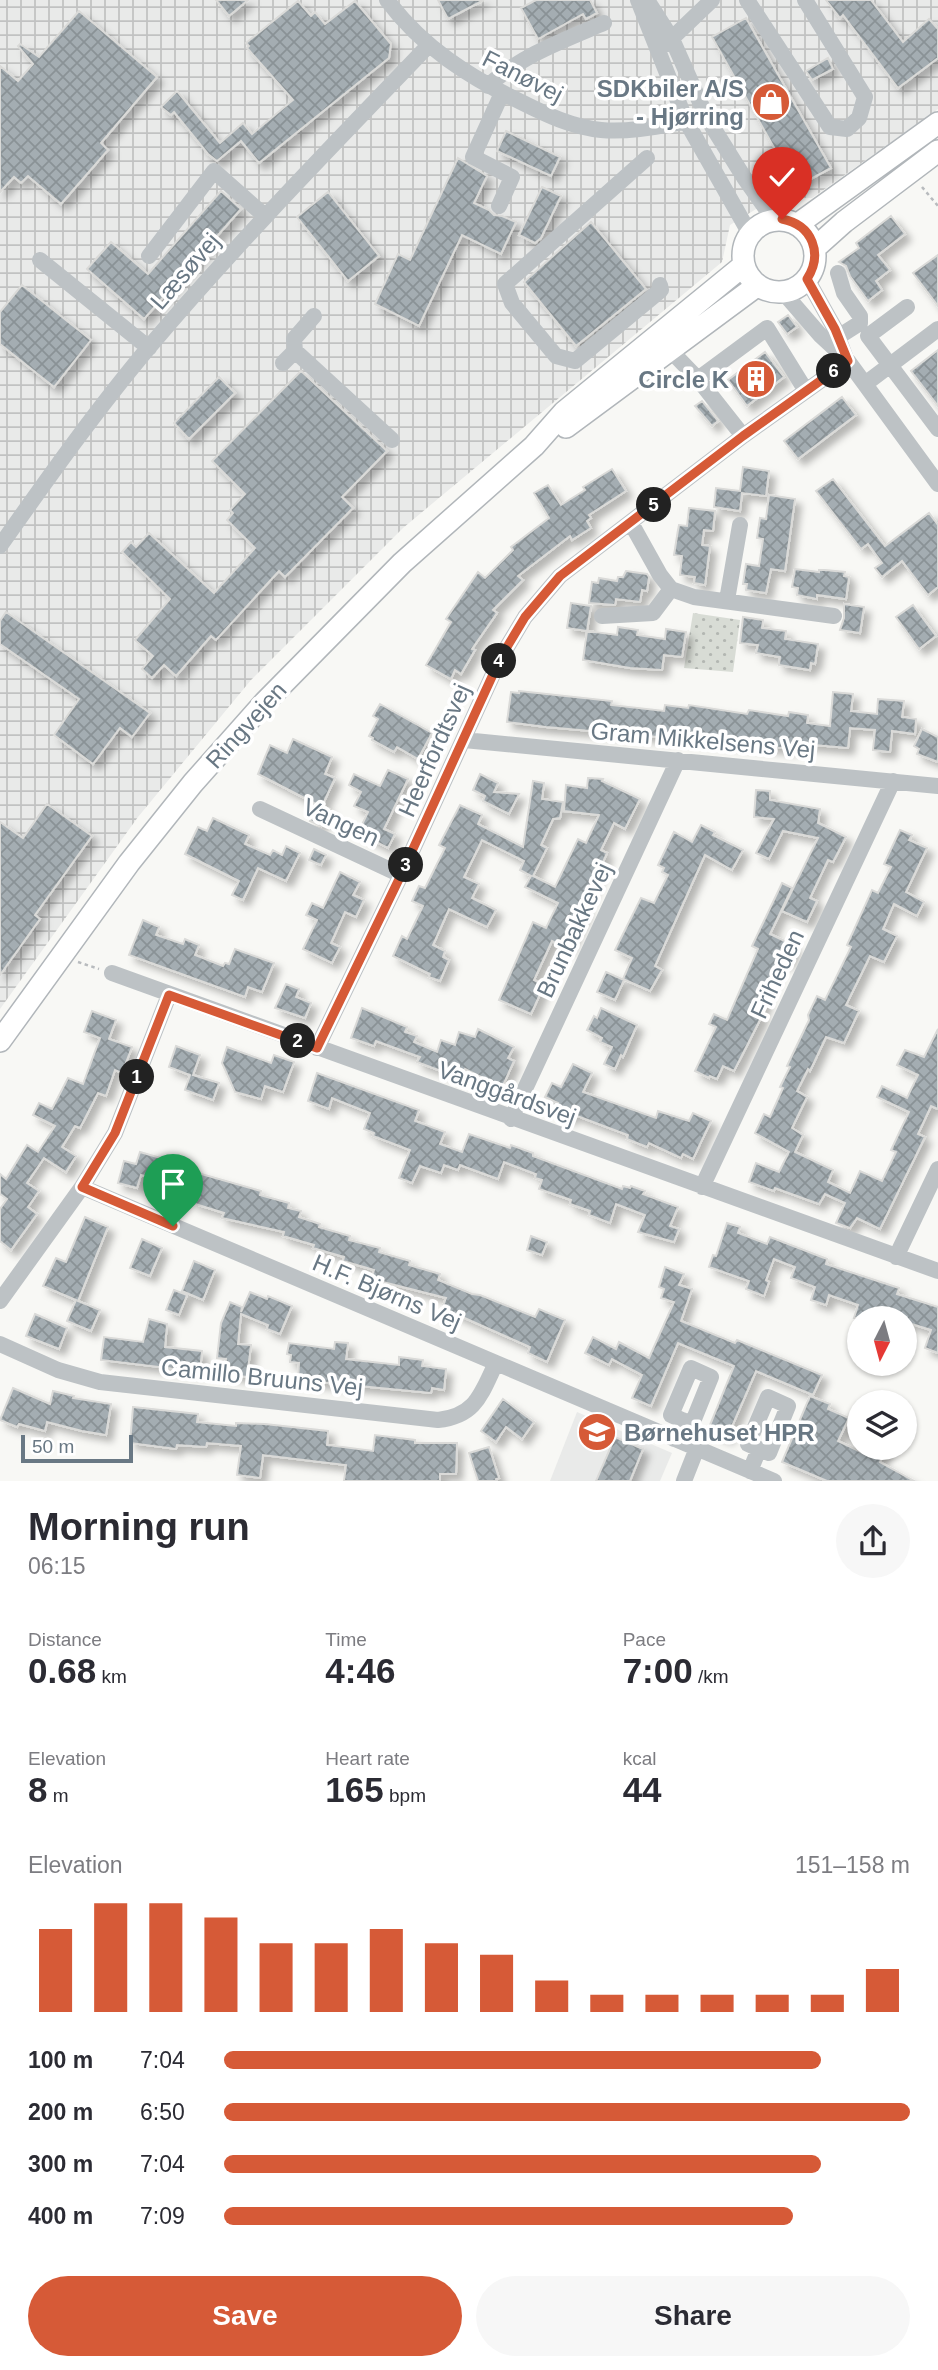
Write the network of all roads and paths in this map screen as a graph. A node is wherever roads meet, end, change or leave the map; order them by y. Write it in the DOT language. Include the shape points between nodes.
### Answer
graph roads {
  1 [pos="387,0"];
  2 [pos="638,0"];
  3 [pos="647,0"];
  4 [pos="712,0"];
  5 [pos="747,0"];
  6 [pos="805,0"];
  7 [pos="604,23"];
  8 [pos="672,39"];
  9 [pos="428,46"];
  10 [pos="657,50"];
  11 [pos="495,89"];
  12 [pos="707,118"];
  13 [pos="686,121"];
  14 [pos="938,123"];
  15 [pos="938,151"];
  16 [pos="647,158"];
  17 [pos="909,173"];
  18 [pos="499,206"];
  19 [pos="938,206"];
  20 [pos="265,216"];
  21 [pos="774,220"];
  22 [pos="798,224"];
  23 [pos="750,234"];
  24 [pos="815,248"];
  25 [pos="149,256"];
  26 [pos="40,260"];
  27 [pos="744,265"];
  28 [pos="838,274"];
  29 [pos="807,279"];
  30 [pos="660,285"];
  31 [pos="758,285"];
  32 [pos="783,292"];
  33 [pos="907,307"];
  34 [pos="314,316"];
  35 [pos="938,329"];
  36 [pos="838,337"];
  37 [pos="149,348"];
  38 [pos="670,350"];
  39 [pos="848,361"];
  40 [pos="890,365"];
  41 [pos="698,379"];
  42 [pos="865,384"];
  43 [pos="806,391"];
  44 [pos="938,429"];
  45 [pos="743,436"];
  46 [pos="392,440"];
  47 [pos="534,446"];
  48 [pos="933,466"];
  49 [pos="938,484"];
  50 [pos="631,523"];
  51 [pos="740,525"];
  52 [pos="0,546"];
  53 [pos="671,589"];
  54 [pos="727,600"];
  55 [pos="601,616"];
  56 [pos="834,616"];
  57 [pos="464,740"];
  58 [pos="678,760"];
  59 [pos="893,781"];
  60 [pos="938,786"];
  61 [pos="260,809"];
  62 [pos="401,875"];
  63 [pos="61,956"];
  64 [pos="112,973"];
  65 [pos="169,995"];
  66 [pos="0,1041"];
  67 [pos="317,1048"];
  68 [pos="512,1119"];
  69 [pos="938,1169"];
  70 [pos="82,1187"];
  71 [pos="702,1187"];
  72 [pos="896,1257"];
  73 [pos="938,1271"];
  74 [pos="0,1301"];
  75 [pos="0,1344"];
  76 [pos="495,1363"];
  77 [pos="682,1420"];
  78 [pos="674,1439"];
  79 [pos="697,1448"];
  80 [pos="759,1449"];
  81 [pos="750,1471"];
  82 [pos="684,1481"];
  83 [pos="774,1481"];
  1 -- 9 [label="street, Fanøvej"];
  2 -- 10 [label="street"];
  3 -- 8 [label="street"];
  4 -- 8 [label="street"];
  5 -- 6 [label="street" via="830,127 847,129 859,118 865,97"];
  7 -- 11 [label="street" via="548,47 500,75"];
  8 -- 10 [label="street"];
  8 -- 12 [label="street"];
  9 -- 11 [label="street, Fanøvej"];
  9 -- 20 [label="street, Læsøvej"];
  10 -- 13 [label="street"];
  11 -- 13 [label="street, Fanøvej" via="546,115 599,130"];
  11 -- 18 [label="street" via="472,157 512,177"];
  12 -- 13 [label="street, Fanøvej"];
  12 -- 21 [label="street"];
  13 -- 23 [label="street"];
  14 -- 22 [label="main road"];
  15 -- 17 [label="main road"];
  16 -- 30 [label="street" via="505,284 512,303 556,356 575,361 661,290"];
  17 -- 19 [label="path"];
  17 -- 24 [label="main road"];
  20 -- 25 [label="street" via="214,171"];
  20 -- 37 [label="street, Læsøvej"];
  21 -- 22 [label="main road"];
  21 -- 23 [label="main road"];
  22 -- 24 [label="main road"];
  23 -- 27 [label="main road"];
  24 -- 29 [label="main road" via="816,259"];
  26 -- 37 [label="street"];
  27 -- 31 [label="main road"];
  27 -- 47 [label="main road, Ringvejen" via="564,412"];
  28 -- 36 [label="street" via="844,293 860,316 860,323"];
  29 -- 32 [label="main road"];
  29 -- 36 [label="street"];
  31 -- 32 [label="main road"];
  31 -- 38 [label="main road, Ringvejen"];
  32 -- 39 [label="street"];
  33 -- 40 [label="street" via="868,336"];
  34 -- 46 [label="street" via="295,339 289,357"];
  35 -- 40 [label="street"];
  36 -- 39 [label="street"];
  37 -- 52 [label="street, Læsøvej" via="51,472"];
  38 -- 41 [label="street"];
  38 -- 47 [label="main road, Ringvejen" via="573,423"];
  39 -- 42 [label="street"];
  39 -- 43 [label="street, Heerfordtsvej"];
  40 -- 42 [label="street"];
  40 -- 44 [label="street"];
  41 -- 43 [label="street" via="767,328"];
  41 -- 45 [label="street"];
  42 -- 48 [label="street"];
  43 -- 45 [label="street, Heerfordtsvej"];
  45 -- 50 [label="street, Heerfordtsvej"];
  47 -- 63 [label="main road, Ringvejen" via="402,563 265,702 193,783"];
  48 -- 49 [label="street"];
  50 -- 53 [label="street"];
  50 -- 57 [label="street, Heerfordtsvej" via="560,576 525,617 501,657"];
  51 -- 54 [label="street"];
  53 -- 54 [label="street"];
  53 -- 55 [label="street" via="653,613"];
  54 -- 56 [label="street"];
  57 -- 58 [label="street, Gram Mikkelsens Vej"];
  57 -- 62 [label="street, Heerfordtsvej"];
  58 -- 59 [label="street, Gram Mikkelsens Vej"];
  58 -- 68 [label="street, Brunbakkevej"];
  59 -- 60 [label="street, Gram Mikkelsens Vej"];
  59 -- 71 [label="street, Friheden"];
  61 -- 62 [label="street, Vangen"];
  62 -- 67 [label="street, Heerfordtsvej"];
  63 -- 64 [label="path"];
  63 -- 66 [label="main road, Ringvejen"];
  64 -- 65 [label="street, Vanggårdsvej"];
  65 -- 67 [label="street, Vanggårdsvej"];
  65 -- 70 [label="street" via="115,1133"];
  67 -- 68 [label="street, Vanggårdsvej"];
  68 -- 71 [label="street, Vanggårdsvej"];
  69 -- 72 [label="street"];
  70 -- 74 [label="street"];
  70 -- 76 [label="street, H.F. Bjørns Vej"];
  71 -- 72 [label="street, Vanggårdsvej"];
  72 -- 73 [label="street, Vanggårdsvej"];
  75 -- 76 [label="street, Camillo Bruuns Vej" via="58,1370 100,1382 438,1420 467,1411 478,1400"];
  76 -- 78 [label="street, H.F. Bjørns Vej"];
  77 -- 78 [label="street"];
  78 -- 79 [label="street, H.F. Bjørns Vej"];
  79 -- 81 [label="street, H.F. Bjørns Vej"];
  79 -- 82 [label="street"];
  80 -- 81 [label="street"];
  81 -- 83 [label="street, H.F. Bjørns Vej"];
}
